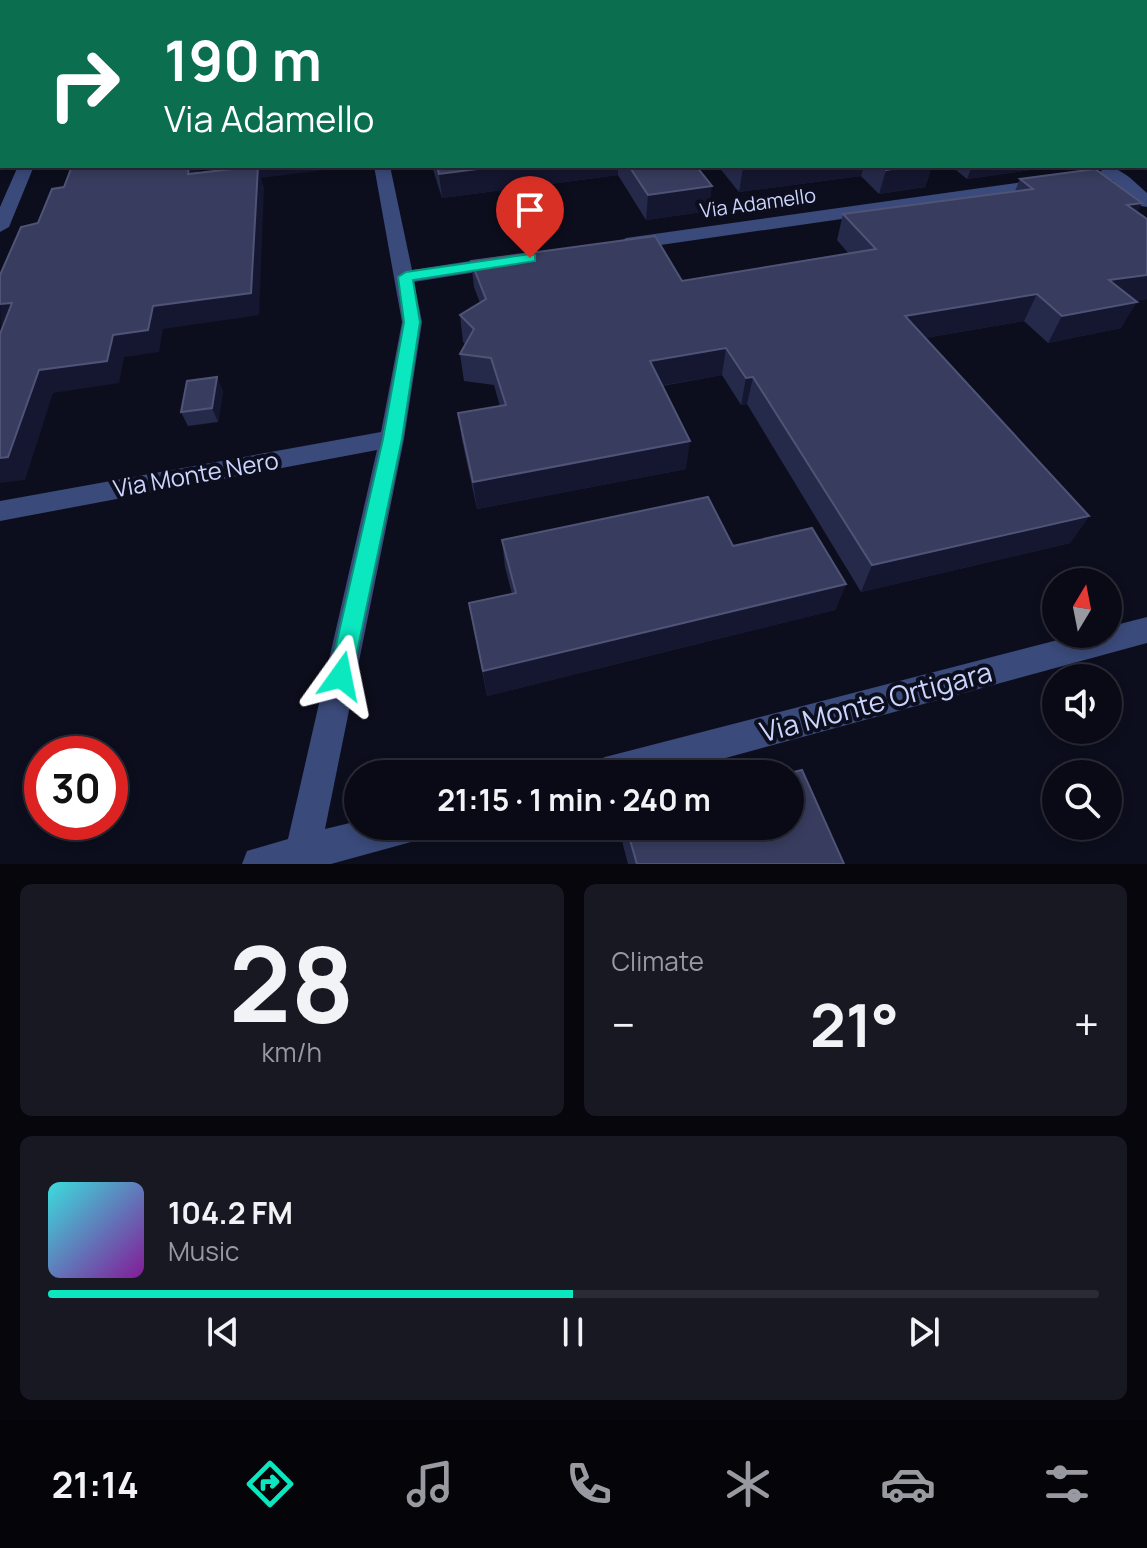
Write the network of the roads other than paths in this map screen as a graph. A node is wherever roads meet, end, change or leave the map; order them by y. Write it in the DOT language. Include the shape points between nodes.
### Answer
graph roads {
  1 [pos="25,168"];
  2 [pos="382,168"];
  3 [pos="1105,173"];
  4 [pos="1147,202"];
  5 [pos="0,227"];
  6 [pos="608,247"];
  7 [pos="515,261"];
  8 [pos="406,277"];
  9 [pos="392,439"];
  10 [pos="0,511"];
  11 [pos="1147,630"];
  12 [pos="658,760"];
  13 [pos="363,840"];
  14 [pos="301,859"];
  15 [pos="260,864"];
  1 -- 5 [label="street"];
  2 -- 8 [label="street"];
  3 -- 4 [label="street"];
  3 -- 6 [label="street, Via Adamello"];
  7 -- 8 [label="street"];
  8 -- 9 [label="street" via="412,322"];
  9 -- 10 [label="street, Via Monte Nero"];
  9 -- 14 [label="street"];
  11 -- 12 [label="street, Via Monte Ortigara"];
  13 -- 14 [label="street"];
  14 -- 15 [label="street"];
}
